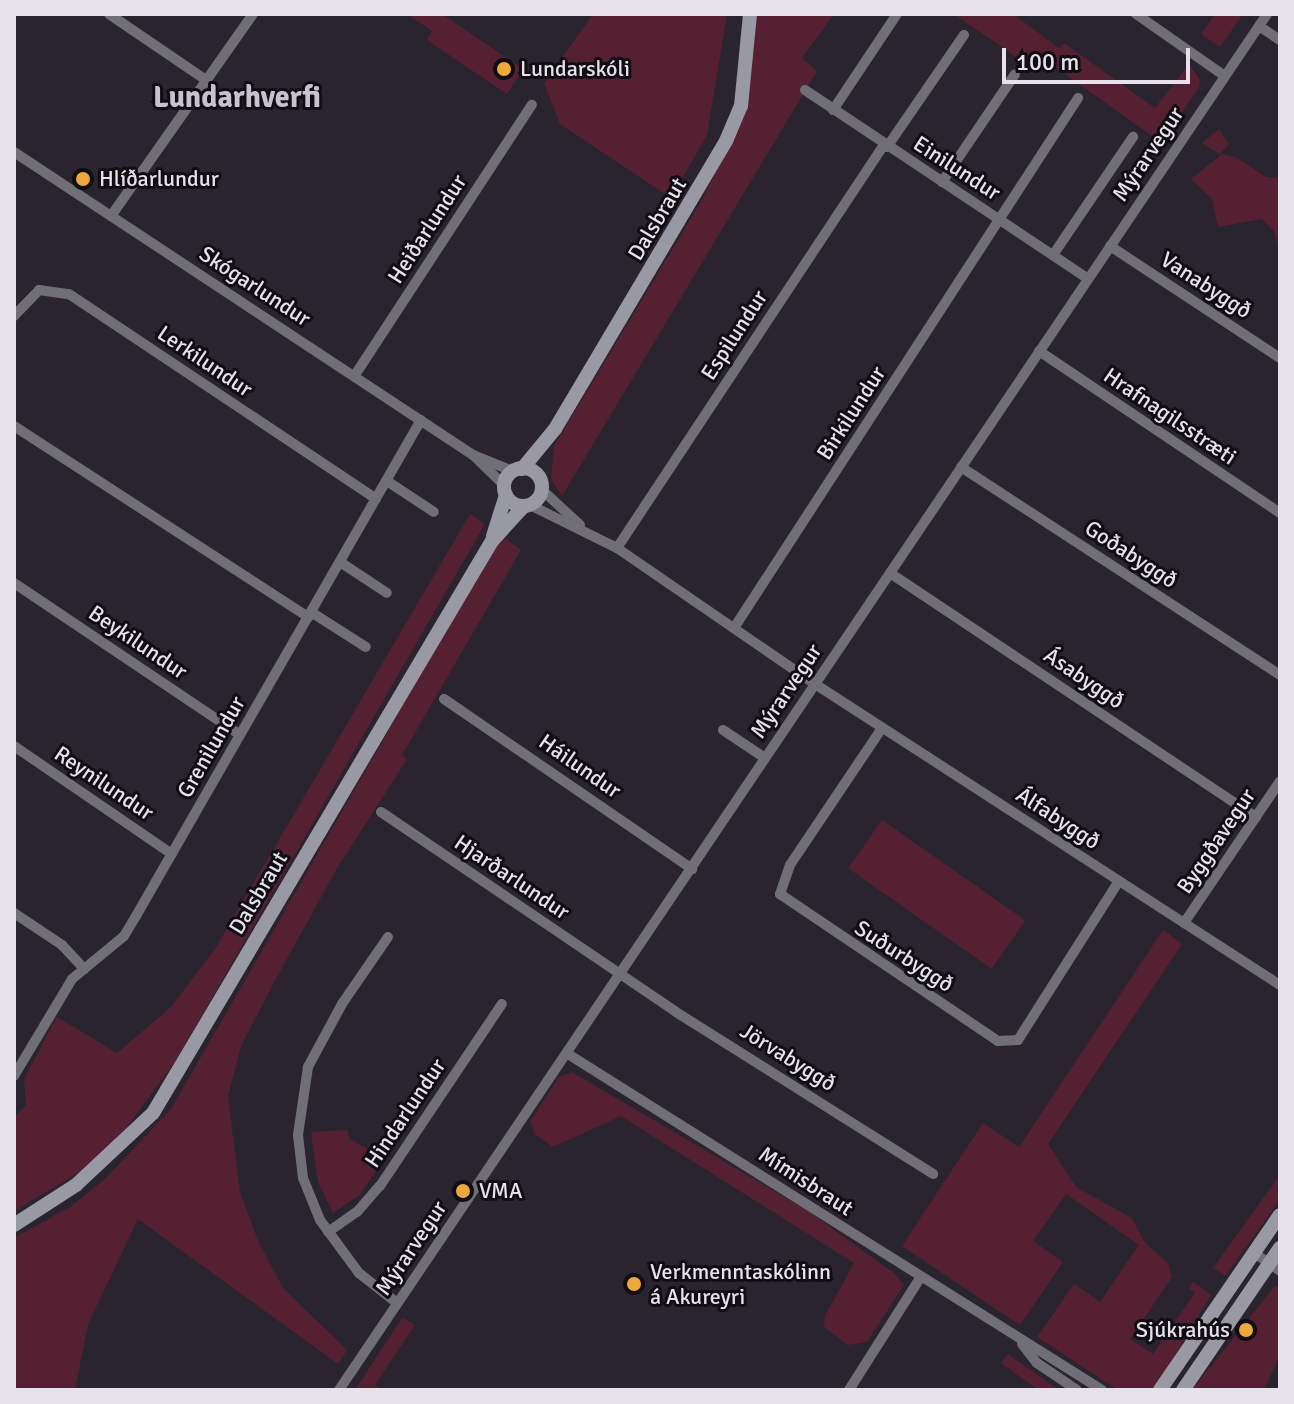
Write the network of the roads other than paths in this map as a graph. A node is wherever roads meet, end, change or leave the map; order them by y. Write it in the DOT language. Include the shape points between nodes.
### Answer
graph roads {
  1 [pos="109,14"];
  2 [pos="253,14"];
  3 [pos="750,14"];
  4 [pos="897,14"];
  5 [pos="1136,14"];
  6 [pos="1267,14"];
  7 [pos="1259,26"];
  8 [pos="964,35"];
  9 [pos="1280,40"];
  10 [pos="1015,74"];
  11 [pos="1225,76"];
  12 [pos="206,80"];
  13 [pos="805,90"];
  14 [pos="1078,98"];
  15 [pos="532,105"];
  16 [pos="833,110"];
  17 [pos="1133,137"];
  18 [pos="885,146"];
  19 [pos="14,152"];
  20 [pos="942,182"];
  21 [pos="111,216"];
  22 [pos="1001,220"];
  23 [pos="1110,246"];
  24 [pos="1053,255"];
  25 [pos="1088,279"];
  26 [pos="14,316"];
  27 [pos="1039,351"];
  28 [pos="1280,358"];
  29 [pos="355,375"];
  30 [pos="421,420"];
  31 [pos="14,426"];
  32 [pos="555,429"];
  33 [pos="473,455"];
  34 [pos="961,467"];
  35 [pos="518,470"];
  36 [pos="387,481"];
  37 [pos="541,487"];
  38 [pos="505,490"];
  39 [pos="376,499"];
  40 [pos="527,506"];
  41 [pos="434,512"];
  42 [pos="1280,513"];
  43 [pos="582,526"];
  44 [pos="492,541"];
  45 [pos="617,548"];
  46 [pos="340,562"];
  47 [pos="890,573"];
  48 [pos="14,583"];
  49 [pos="387,593"];
  50 [pos="310,615"];
  51 [pos="734,628"];
  52 [pos="366,647"];
  53 [pos="1280,675"];
  54 [pos="815,684"];
  55 [pos="444,699"];
  56 [pos="882,728"];
  57 [pos="723,730"];
  58 [pos="240,735"];
  59 [pos="14,746"];
  60 [pos="765,758"];
  61 [pos="1280,781"];
  62 [pos="381,812"];
  63 [pos="1256,817"];
  64 [pos="172,854"];
  65 [pos="692,869"];
  66 [pos="1119,881"];
  67 [pos="14,913"];
  68 [pos="1184,923"];
  69 [pos="388,937"];
  70 [pos="84,969"];
  71 [pos="621,975"];
  72 [pos="1280,985"];
  73 [pos="502,1004"];
  74 [pos="568,1054"];
  75 [pos="14,1076"];
  76 [pos="933,1174"];
  77 [pos="1280,1215"];
  78 [pos="14,1225"];
  79 [pos="328,1232"];
  80 [pos="1280,1248"];
  81 [pos="1253,1252"];
  82 [pos="1275,1268"];
  83 [pos="920,1278"];
  84 [pos="397,1303"];
  85 [pos="1021,1342"];
  86 [pos="339,1390"];
  87 [pos="849,1390"];
  88 [pos="1077,1390"];
  89 [pos="1102,1390"];
  90 [pos="1160,1390"];
  91 [pos="1183,1390"];
  1 -- 12 [label="street"];
  2 -- 12 [label="street"];
  3 -- 32 [label="street, Dalsbraut" via="741,106 726,141"];
  4 -- 16 [label="street"];
  5 -- 11 [label="street"];
  6 -- 7 [label="street, Mýrarvegur"];
  7 -- 9 [label="street"];
  7 -- 11 [label="street, Mýrarvegur"];
  8 -- 18 [label="street, Espilundur"];
  10 -- 20 [label="street"];
  11 -- 23 [label="street, Mýrarvegur"];
  12 -- 21 [label="street"];
  13 -- 16 [label="street, Einilundur"];
  14 -- 22 [label="street, Birkilundur"];
  15 -- 29 [label="street, Heiðarlundur"];
  16 -- 18 [label="street, Einilundur"];
  17 -- 24 [label="street"];
  18 -- 20 [label="street, Einilundur"];
  18 -- 45 [label="street, Espilundur"];
  19 -- 21 [label="street, Skógarlundur"];
  20 -- 22 [label="street, Einilundur"];
  21 -- 29 [label="street, Skógarlundur"];
  22 -- 24 [label="street, Einilundur"];
  22 -- 51 [label="street, Birkilundur"];
  23 -- 25 [label="street, Mýrarvegur"];
  23 -- 28 [label="street, Vanabyggð"];
  24 -- 25 [label="street, Einilundur"];
  25 -- 27 [label="street, Mýrarvegur"];
  26 -- 39 [label="street, Lerkilundur" via="39,290 69,294"];
  27 -- 34 [label="street, Mýrarvegur"];
  27 -- 42 [label="street, Hrafnagilsstræti"];
  29 -- 30 [label="street, Skógarlundur"];
  30 -- 33 [label="street, Skógarlundur"];
  30 -- 36 [label="street, Grenilundur"];
  31 -- 50 [label="street"];
  32 -- 35 [label="street, Dalsbraut"];
  32 -- 37 [label="street, Dalsbraut"];
  33 -- 35 [label="street, Skógarlundur"];
  33 -- 38 [label="street, Skógarlundur"];
  34 -- 47 [label="street, Mýrarvegur"];
  34 -- 53 [label="street, Goðabyggð"];
  35 -- 37 [label="street" via="536,475"];
  35 -- 38 [label="street, Dalsbraut"];
  36 -- 39 [label="street, Grenilundur"];
  36 -- 41 [label="street"];
  37 -- 40 [label="street, Dalsbraut"];
  37 -- 43 [label="street"];
  38 -- 40 [label="street"];
  38 -- 44 [label="street, Dalsbraut"];
  39 -- 46 [label="street, Grenilundur"];
  40 -- 43 [label="street"];
  40 -- 44 [label="street, Dalsbraut"];
  43 -- 45 [label="street"];
  44 -- 78 [label="street, Dalsbraut" via="153,1113 76,1185"];
  45 -- 51 [label="street"];
  46 -- 49 [label="street"];
  46 -- 50 [label="street, Grenilundur"];
  47 -- 54 [label="street, Mýrarvegur"];
  47 -- 63 [label="street, Ásabyggð"];
  48 -- 58 [label="street, Beykilundur"];
  50 -- 52 [label="street"];
  50 -- 58 [label="street, Grenilundur"];
  51 -- 54 [label="street"];
  54 -- 56 [label="street, Álfabyggð"];
  54 -- 60 [label="street, Mýrarvegur"];
  55 -- 65 [label="street, Háilundur"];
  56 -- 66 [label="street, Álfabyggð"];
  56 -- 66 [label="street, Suðurbyggð" via="790,865 780,894 998,1041 1018,1040"];
  57 -- 60 [label="street"];
  58 -- 64 [label="street, Grenilundur"];
  59 -- 64 [label="street, Reynilundur"];
  60 -- 65 [label="street, Mýrarvegur"];
  61 -- 63 [label="street, Byggðavegur"];
  62 -- 71 [label="street, Hjarðarlundur"];
  63 -- 68 [label="street, Byggðavegur"];
  64 -- 70 [label="street, Grenilundur" via="124,936"];
  65 -- 71 [label="street, Mýrarvegur"];
  66 -- 68 [label="street, Álfabyggð"];
  67 -- 70 [label="street" via="62,945"];
  68 -- 72 [label="street, Álfabyggð"];
  69 -- 79 [label="street" via="329,1024 303,1088 298,1135 303,1178"];
  70 -- 75 [label="street, Grenilundur"];
  71 -- 74 [label="street, Mýrarvegur"];
  71 -- 76 [label="street, Jörvabyggð"];
  73 -- 79 [label="street, Hindarlundur" via="380,1186 357,1212"];
  74 -- 83 [label="street, Mímisbraut"];
  74 -- 84 [label="street, Mýrarvegur"];
  77 -- 81 [label="street"];
  79 -- 84 [label="street" via="359,1273"];
  80 -- 82 [label="street"];
  81 -- 82 [label="street"];
  81 -- 90 [label="street"];
  82 -- 91 [label="street"];
  83 -- 85 [label="street, Mímisbraut"];
  83 -- 87 [label="street"];
  84 -- 86 [label="street, Mýrarvegur"];
  85 -- 88 [label="street, Mímisbraut" via="1037,1363"];
  85 -- 89 [label="street, Mímisbraut"];
}
